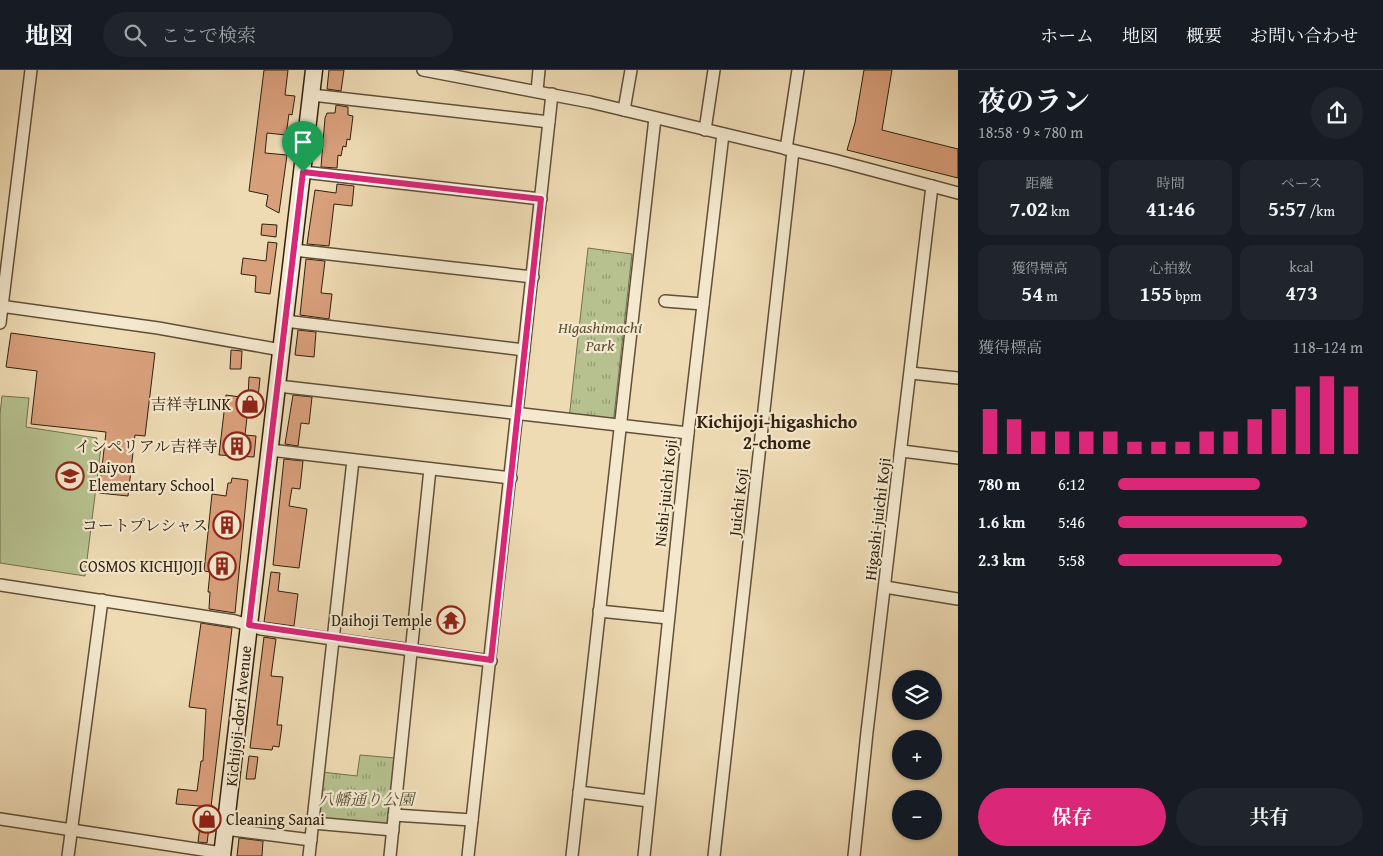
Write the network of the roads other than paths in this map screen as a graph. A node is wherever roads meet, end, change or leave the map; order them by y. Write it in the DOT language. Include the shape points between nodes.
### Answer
graph roads {
  1 [pos="31,70"];
  2 [pos="314,70"];
  3 [pos="423,70"];
  4 [pos="539,70"];
  5 [pos="631,70"];
  6 [pos="714,70"];
  7 [pos="798,70"];
  8 [pos="484,76"];
  9 [pos="537,91"];
  10 [pos="552,94"];
  11 [pos="312,95"];
  12 [pos="624,110"];
  13 [pos="655,118"];
  14 [pos="549,122"];
  15 [pos="704,130"];
  16 [pos="723,134"];
  17 [pos="790,150"];
  18 [pos="303,172"];
  19 [pos="932,186"];
  20 [pos="958,192"];
  21 [pos="541,199"];
  22 [pos="294,250"];
  23 [pos="533,276"];
  24 [pos="665,301"];
  25 [pos="703,304"];
  26 [pos="1,306"];
  27 [pos="285,321"];
  28 [pos="0,323"];
  29 [pos="282,350"];
  30 [pos="524,350"];
  31 [pos="911,373"];
  32 [pos="958,378"];
  33 [pos="278,386"];
  34 [pos="517,414"];
  35 [pos="619,425"];
  36 [pos="688,433"];
  37 [pos="270,450"];
  38 [pos="902,451"];
  39 [pos="958,458"];
  40 [pos="353,460"];
  41 [pos="430,469"];
  42 [pos="511,478"];
  43 [pos="0,585"];
  44 [pos="885,587"];
  45 [pos="958,599"];
  46 [pos="102,600"];
  47 [pos="599,611"];
  48 [pos="668,618"];
  49 [pos="249,625"];
  50 [pos="333,638"];
  51 [pos="411,649"];
  52 [pos="491,660"];
  53 [pos="579,792"];
  54 [pos="649,801"];
  55 [pos="394,815"];
  56 [pos="0,819"];
  57 [pos="472,820"];
  58 [pos="313,823"];
  59 [pos="225,829"];
  60 [pos="72,830"];
  61 [pos="393,830"];
  62 [pos="311,840"];
  63 [pos="222,854"];
  64 [pos="68,856"];
  65 [pos="309,856"];
  66 [pos="390,856"];
  67 [pos="468,856"];
  68 [pos="572,856"];
  69 [pos="644,856"];
  70 [pos="714,856"];
  71 [pos="854,856"];
  1 -- 26 [label="street"];
  2 -- 11 [label="main road, Kichijoji-dori Avenue"];
  3 -- 8 [label="street"];
  4 -- 9 [label="street"];
  5 -- 12 [label="street"];
  6 -- 15 [label="street"];
  7 -- 17 [label="street, Juichi Koji"];
  8 -- 9 [label="street"];
  9 -- 10 [label="street"];
  10 -- 12 [label="street"];
  10 -- 14 [label="street"];
  11 -- 14 [label="street"];
  11 -- 18 [label="main road, Kichijoji-dori Avenue"];
  12 -- 13 [label="street"];
  13 -- 15 [label="street"];
  13 -- 35 [label="street"];
  14 -- 21 [label="street"];
  15 -- 16 [label="street"];
  16 -- 17 [label="street"];
  16 -- 25 [label="street, Nishi-juichi Koji"];
  17 -- 19 [label="street"];
  17 -- 70 [label="street, Juichi Koji"];
  18 -- 21 [label="street"];
  18 -- 22 [label="main road, Kichijoji-dori Avenue"];
  19 -- 20 [label="street"];
  19 -- 31 [label="street, Higashi-juichi Koji"];
  21 -- 23 [label="street"];
  22 -- 23 [label="street"];
  22 -- 27 [label="main road, Kichijoji-dori Avenue"];
  23 -- 30 [label="street"];
  24 -- 25 [label="street"];
  25 -- 36 [label="street, Nishi-juichi Koji"];
  26 -- 28 [label="street"];
  26 -- 29 [label="street" via="158,328"];
  27 -- 29 [label="main road, Kichijoji-dori Avenue"];
  27 -- 30 [label="street"];
  29 -- 33 [label="main road, Kichijoji-dori Avenue"];
  30 -- 34 [label="street"];
  31 -- 32 [label="street"];
  31 -- 38 [label="street, Higashi-juichi Koji"];
  33 -- 34 [label="street"];
  33 -- 37 [label="main road, Kichijoji-dori Avenue"];
  34 -- 35 [label="street"];
  34 -- 42 [label="street"];
  35 -- 36 [label="street"];
  35 -- 47 [label="street"];
  36 -- 48 [label="street, Nishi-juichi Koji"];
  37 -- 40 [label="street"];
  37 -- 49 [label="main road, Kichijoji-dori Avenue"];
  38 -- 39 [label="street"];
  38 -- 44 [label="street, Higashi-juichi Koji"];
  40 -- 41 [label="street"];
  40 -- 50 [label="street"];
  41 -- 42 [label="street"];
  41 -- 51 [label="street"];
  42 -- 52 [label="street"];
  43 -- 46 [label="street"];
  44 -- 45 [label="street"];
  44 -- 71 [label="street, Higashi-juichi Koji"];
  46 -- 49 [label="street"];
  46 -- 60 [label="street"];
  47 -- 48 [label="street"];
  47 -- 53 [label="street"];
  48 -- 54 [label="street, Nishi-juichi Koji"];
  49 -- 50 [label="street"];
  49 -- 59 [label="main road, Kichijoji-dori Avenue"];
  50 -- 51 [label="street"];
  50 -- 58 [label="street"];
  51 -- 52 [label="street"];
  51 -- 55 [label="street"];
  52 -- 57 [label="street"];
  53 -- 54 [label="street"];
  53 -- 68 [label="street"];
  54 -- 69 [label="street, Nishi-juichi Koji"];
  55 -- 57 [label="street"];
  55 -- 61 [label="street"];
  56 -- 60 [label="street"];
  57 -- 67 [label="street"];
  58 -- 61 [label="street"];
  58 -- 62 [label="street"];
  59 -- 62 [label="street"];
  59 -- 63 [label="main road, Kichijoji-dori Avenue"];
  60 -- 63 [label="street"];
  60 -- 64 [label="street"];
  61 -- 66 [label="street"];
  62 -- 65 [label="street"];
}
